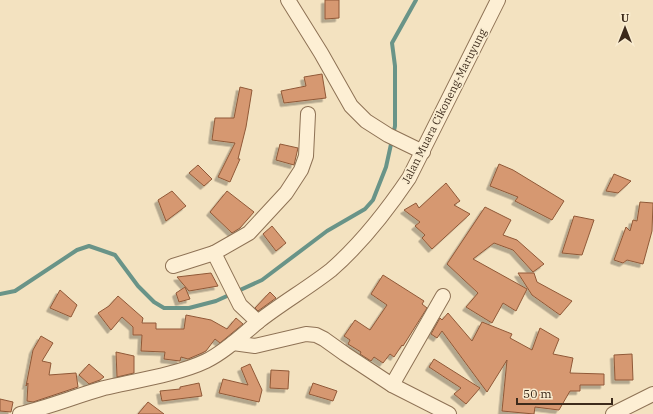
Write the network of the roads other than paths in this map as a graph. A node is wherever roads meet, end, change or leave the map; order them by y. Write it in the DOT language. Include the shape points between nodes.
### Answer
graph roads {
  1 [pos="288,0"];
  2 [pos="498,0"];
  3 [pos="308,114"];
  4 [pos="423,152"];
  5 [pos="214,253"];
  6 [pos="173,266"];
  7 [pos="443,296"];
  8 [pos="258,322"];
  9 [pos="233,343"];
  10 [pos="392,385"];
  11 [pos="653,394"];
  12 [pos="20,414"];
  13 [pos="449,414"];
  14 [pos="613,414"];
  1 -- 4 [label="street" via="351,106 366,121 388,136"];
  2 -- 4 [label="street, Jalan Muara Cikoneng-Maruyung"];
  3 -- 5 [label="street" via="306,156 301,170 286,193 249,234"];
  4 -- 8 [label="street, Jalan Muara Cikoneng-Maruyung" via="392,204 360,244 329,271"];
  5 -- 6 [label="street"];
  5 -- 8 [label="street" via="240,305"];
  7 -- 10 [label="street"];
  8 -- 9 [label="street, Jalan Muara Cikoneng-Maruyung"];
  9 -- 10 [label="street" via="255,346 306,334 316,335"];
  9 -- 12 [label="street, Jalan Muara Cikoneng-Maruyung" via="190,368 92,391"];
  10 -- 13 [label="street"];
  11 -- 14 [label="street"];
}
